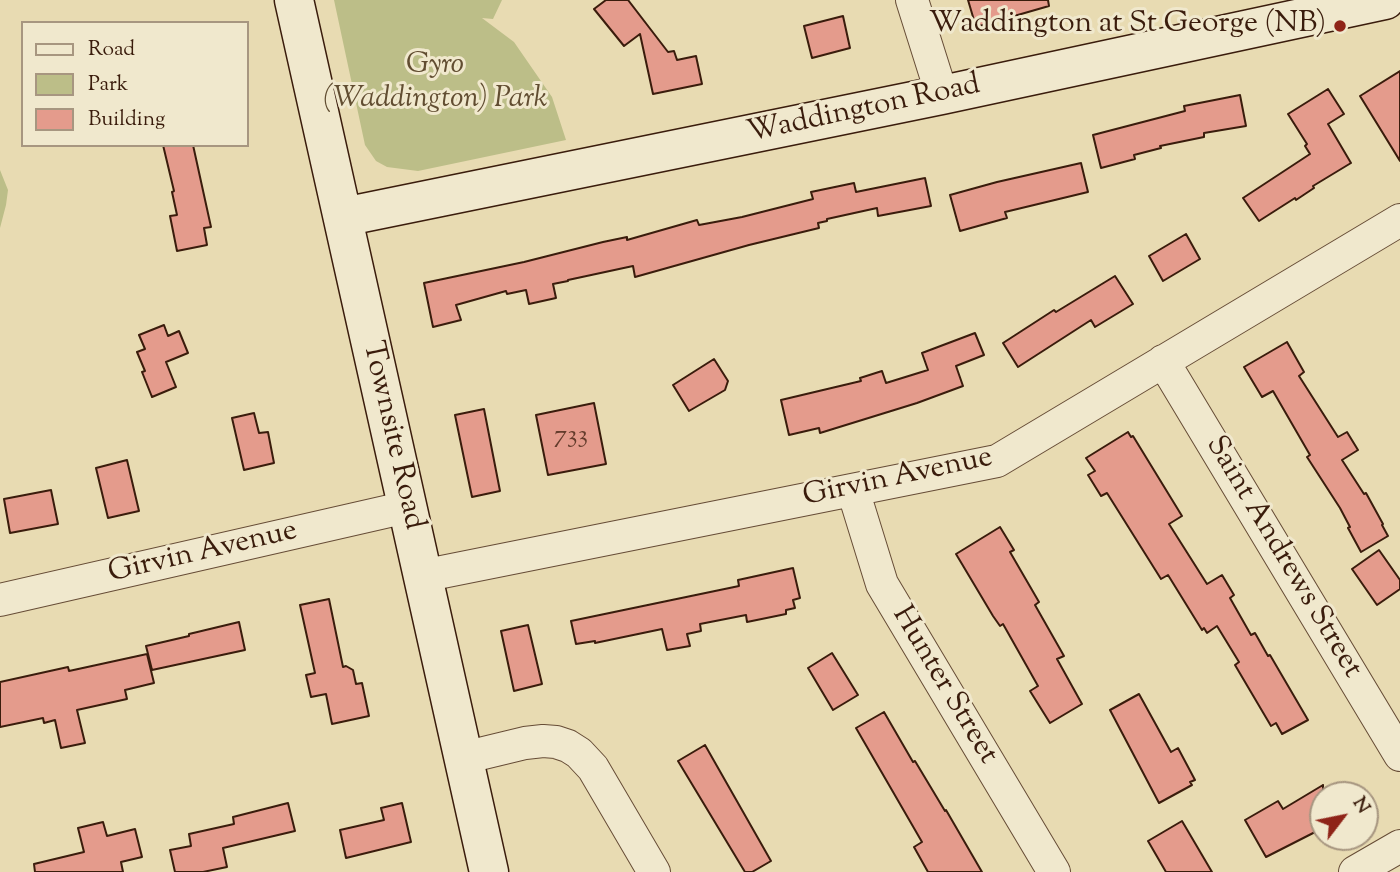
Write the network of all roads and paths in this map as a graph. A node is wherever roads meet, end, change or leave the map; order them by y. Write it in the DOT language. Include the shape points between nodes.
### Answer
graph roads {
  1 [pos="294,0"];
  2 [pos="912,0"];
  3 [pos="1385,0"];
  4 [pos="1315,7"];
  5 [pos="942,95"];
  6 [pos="343,217"];
  7 [pos="1400,220"];
  8 [pos="1163,361"];
  9 [pos="853,490"];
  10 [pos="407,507"];
  11 [pos="422,576"];
  12 [pos="0,600"];
  13 [pos="1400,755"];
  14 [pos="463,758"];
  15 [pos="1400,846"];
  16 [pos="489,872"];
  17 [pos="654,872"];
  18 [pos="1054,872"];
  19 [pos="1354,872"];
  1 -- 6 [label="street, Townsite Road"];
  2 -- 5 [label="street"];
  3 -- 4 [label="street, Waddington Road"];
  4 -- 5 [label="street, Waddington Road"];
  5 -- 6 [label="street, Waddington Road"];
  6 -- 10 [label="street, Townsite Road"];
  7 -- 8 [label="street, Girvin Avenue"];
  8 -- 9 [label="street, Girvin Avenue" via="997,461"];
  8 -- 13 [label="street, Saint Andrews Street"];
  9 -- 11 [label="street, Girvin Avenue"];
  9 -- 18 [label="street, Hunter Street" via="882,584"];
  10 -- 11 [label="street, Townsite Road"];
  10 -- 12 [label="street, Girvin Avenue"];
  11 -- 14 [label="street, Townsite Road"];
  14 -- 16 [label="street, Townsite Road"];
  14 -- 17 [label="street" via="525,743 568,746 587,760"];
  15 -- 19 [label="street"];
}
